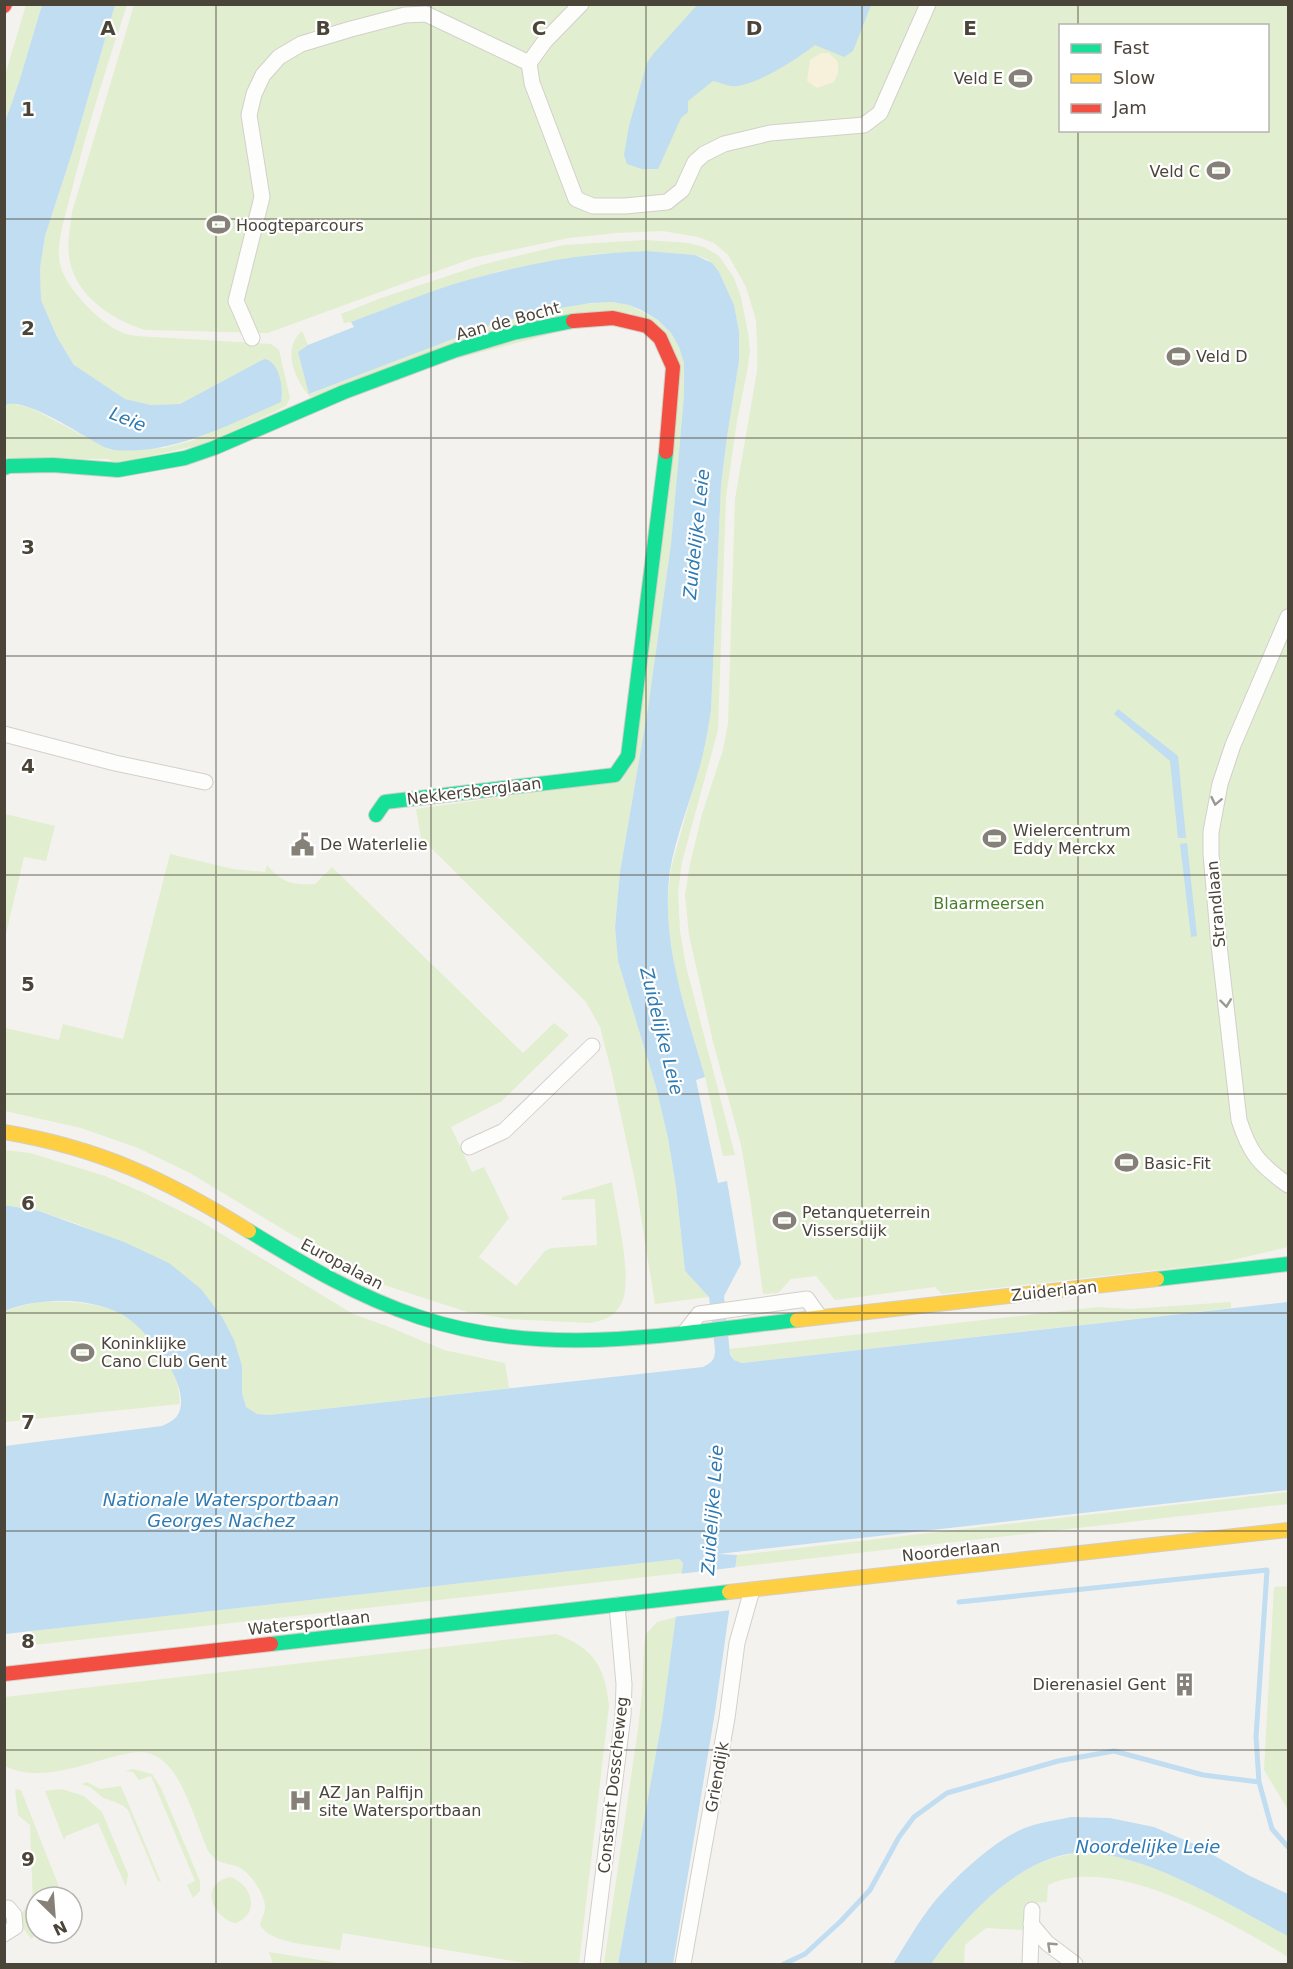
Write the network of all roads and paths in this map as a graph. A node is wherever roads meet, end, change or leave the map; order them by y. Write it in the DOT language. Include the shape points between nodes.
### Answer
graph roads {
  1 [pos="581,4"];
  2 [pos="928,4"];
  3 [pos="529,63"];
  4 [pos="252,338"];
  5 [pos="4,468"];
  6 [pos="1288,617"];
  7 [pos="4,734"];
  8 [pos="578,779"];
  9 [pos="205,782"];
  10 [pos="376,815"];
  11 [pos="592,1046"];
  12 [pos="4,1132"];
  13 [pos="469,1147"];
  14 [pos="1288,1185"];
  15 [pos="1288,1264"];
  16 [pos="819,1316"];
  17 [pos="685,1332"];
  18 [pos="1288,1530"];
  19 [pos="747,1591"];
  20 [pos="617,1605"];
  21 [pos="4,1674"];
  22 [pos="8,1908"];
  23 [pos="4,1934"];
  24 [pos="592,1965"];
  25 [pos="683,1965"];
  26 [pos="1030,1965"];
  27 [pos="1075,1965"];
  1 -- 3 [label="street"];
  2 -- 3 [label="street" via="880,113 864,125 770,132 724,144 696,162 675,197 658,204 593,206 576,199 532,83"];
  3 -- 4 [label="street" via="426,14 405,15 351,29 301,44 279,57 263,75 249,115 262,196 236,301"];
  5 -- 8 [label="street, Aan de Bocht" via="55,464 118,470 188,457 404,369 499,337 605,317 650,327 661,340 673,367 628,756 615,775"];
  6 -- 14 [label="street, Strandlaan, one-way" via="1220,784 1211,854 1239,1120 1257,1160"];
  7 -- 9 [label="street"];
  8 -- 10 [label="street, Nekkersberglaan" via="385,802"];
  11 -- 13 [label="street" via="504,1131"];
  12 -- 17 [label="street, Europalaan" via="70,1146 159,1179 350,1289 437,1323 511,1339 572,1342"];
  15 -- 16 [label="street, Zuiderlaan"];
  16 -- 17 [label="street, Zuiderlaan"];
  16 -- 17 [label="street" via="807,1299 699,1314"];
  18 -- 19 [label="street, Noorderlaan"];
  19 -- 20 [label="street, Noorderlaan"];
  19 -- 25 [label="street, Griendijk"];
  20 -- 21 [label="street, Watersportlaan"];
  20 -- 24 [label="street, Constant Dosscheweg" via="623,1715"];
  22 -- 23 [label="street" via="14,1915 15,1927"];
  27 -- 26 [label="street, one-way" via="1047,1943 1031,1917"];
}
